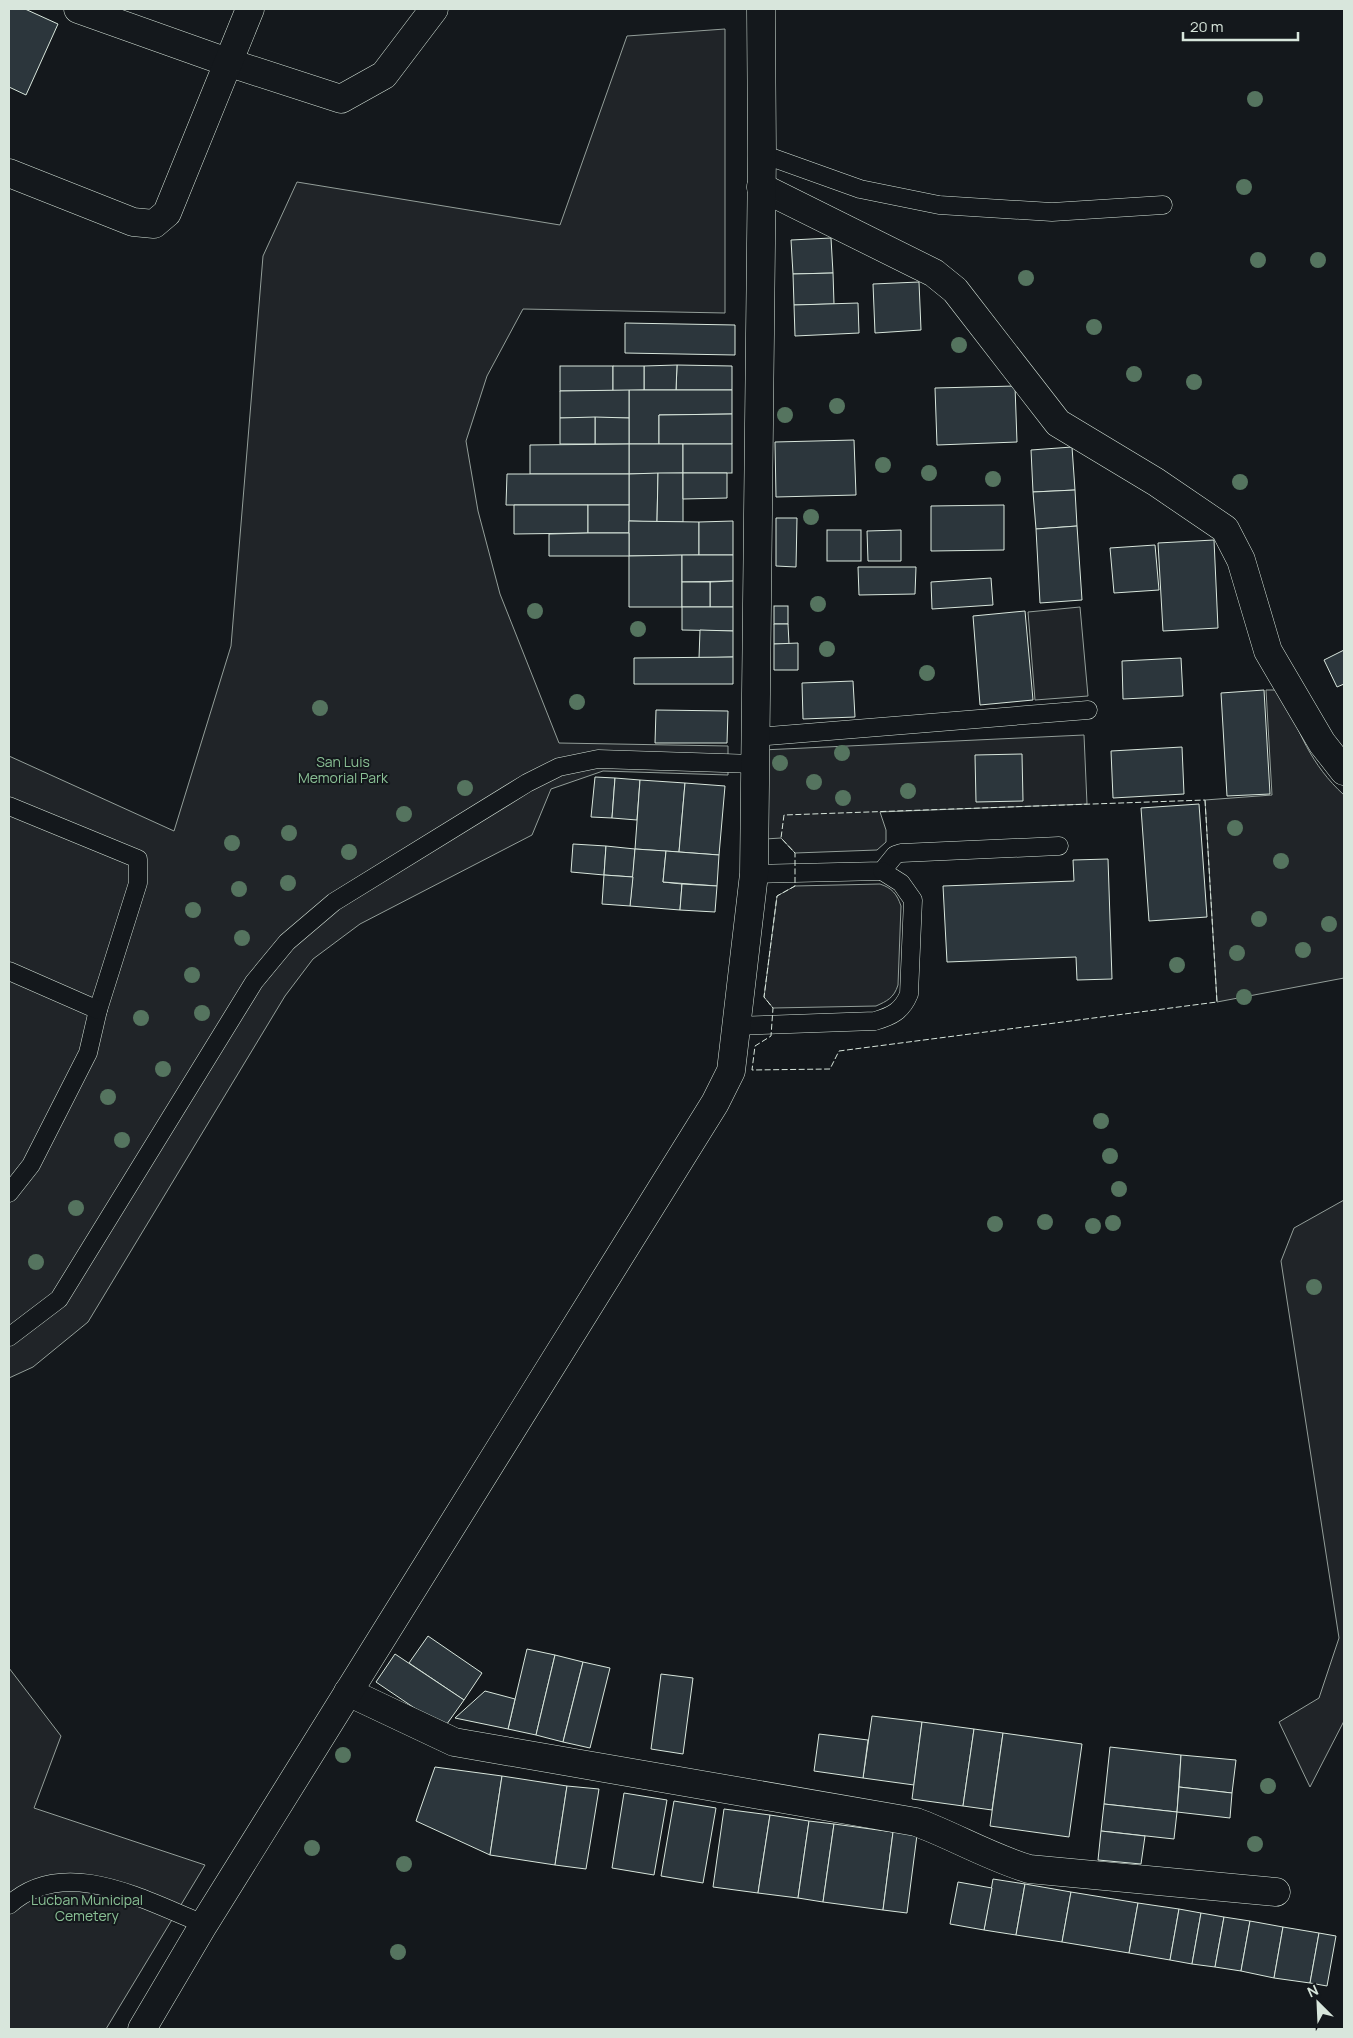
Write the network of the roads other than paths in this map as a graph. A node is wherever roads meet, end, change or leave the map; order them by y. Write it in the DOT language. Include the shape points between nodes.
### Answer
graph roads {
  1 [pos="78,9"];
  2 [pos="250,9"];
  3 [pos="434,9"];
  4 [pos="761,9"];
  5 [pos="227,62"];
  6 [pos="762,154"];
  7 [pos="9,173"];
  8 [pos="761,187"];
  9 [pos="1163,205"];
  10 [pos="1088,710"];
  11 [pos="755,737"];
  12 [pos="755,764"];
  13 [pos="1344,771"];
  14 [pos="9,806"];
  15 [pos="1059,846"];
  16 [pos="882,871"];
  17 [pos="754,874"];
  18 [pos="9,971"];
  19 [pos="98,1010"];
  20 [pos="735,1026"];
  21 [pos="9,1193"];
  22 [pos="9,1337"];
  23 [pos="348,1692"];
  24 [pos="1276,1892"];
  25 [pos="9,1905"];
  26 [pos="204,1924"];
  27 [pos="142,2029"];
  1 -- 5 [label="street"];
  2 -- 5 [label="street"];
  3 -- 5 [label="street" via="384,75 341,99"];
  4 -- 6 [label="street"];
  5 -- 7 [label="street" via="167,213 154,224 133,222"];
  6 -- 8 [label="street"];
  6 -- 9 [label="lane" via="860,189 939,205 1052,212"];
  8 -- 11 [label="street"];
  8 -- 13 [label="street" via="934,273 955,290 1058,423 1156,482 1225,529 1241,560 1268,651 1322,743"];
  10 -- 11 [label="lane"];
  11 -- 12 [label="street"];
  12 -- 17 [label="street"];
  12 -- 22 [label="lane" via="598,759 559,767 527,783 334,902 287,942 254,982 58,1299"];
  14 -- 19 [label="lane" via="138,859 138,883"];
  15 -- 16 [label="lane" via="901,853 895,855"];
  16 -- 17 [label="lane"];
  16 -- 20 [label="lane" via="901,883 913,900 909,994 903,1007 890,1017 875,1021"];
  17 -- 20 [label="street"];
  18 -- 19 [label="lane"];
  19 -- 21 [label="lane" via="88,1053 31,1165"];
  20 -- 23 [label="street" via="731,1071 715,1103"];
  23 -- 24 [label="street" via="454,1742 916,1822 1002,1861 1028,1869"];
  23 -- 26 [label="street"];
  25 -- 26 [label="lane" via="18,1896 55,1881 98,1883"];
  26 -- 27 [label="street"];
}
